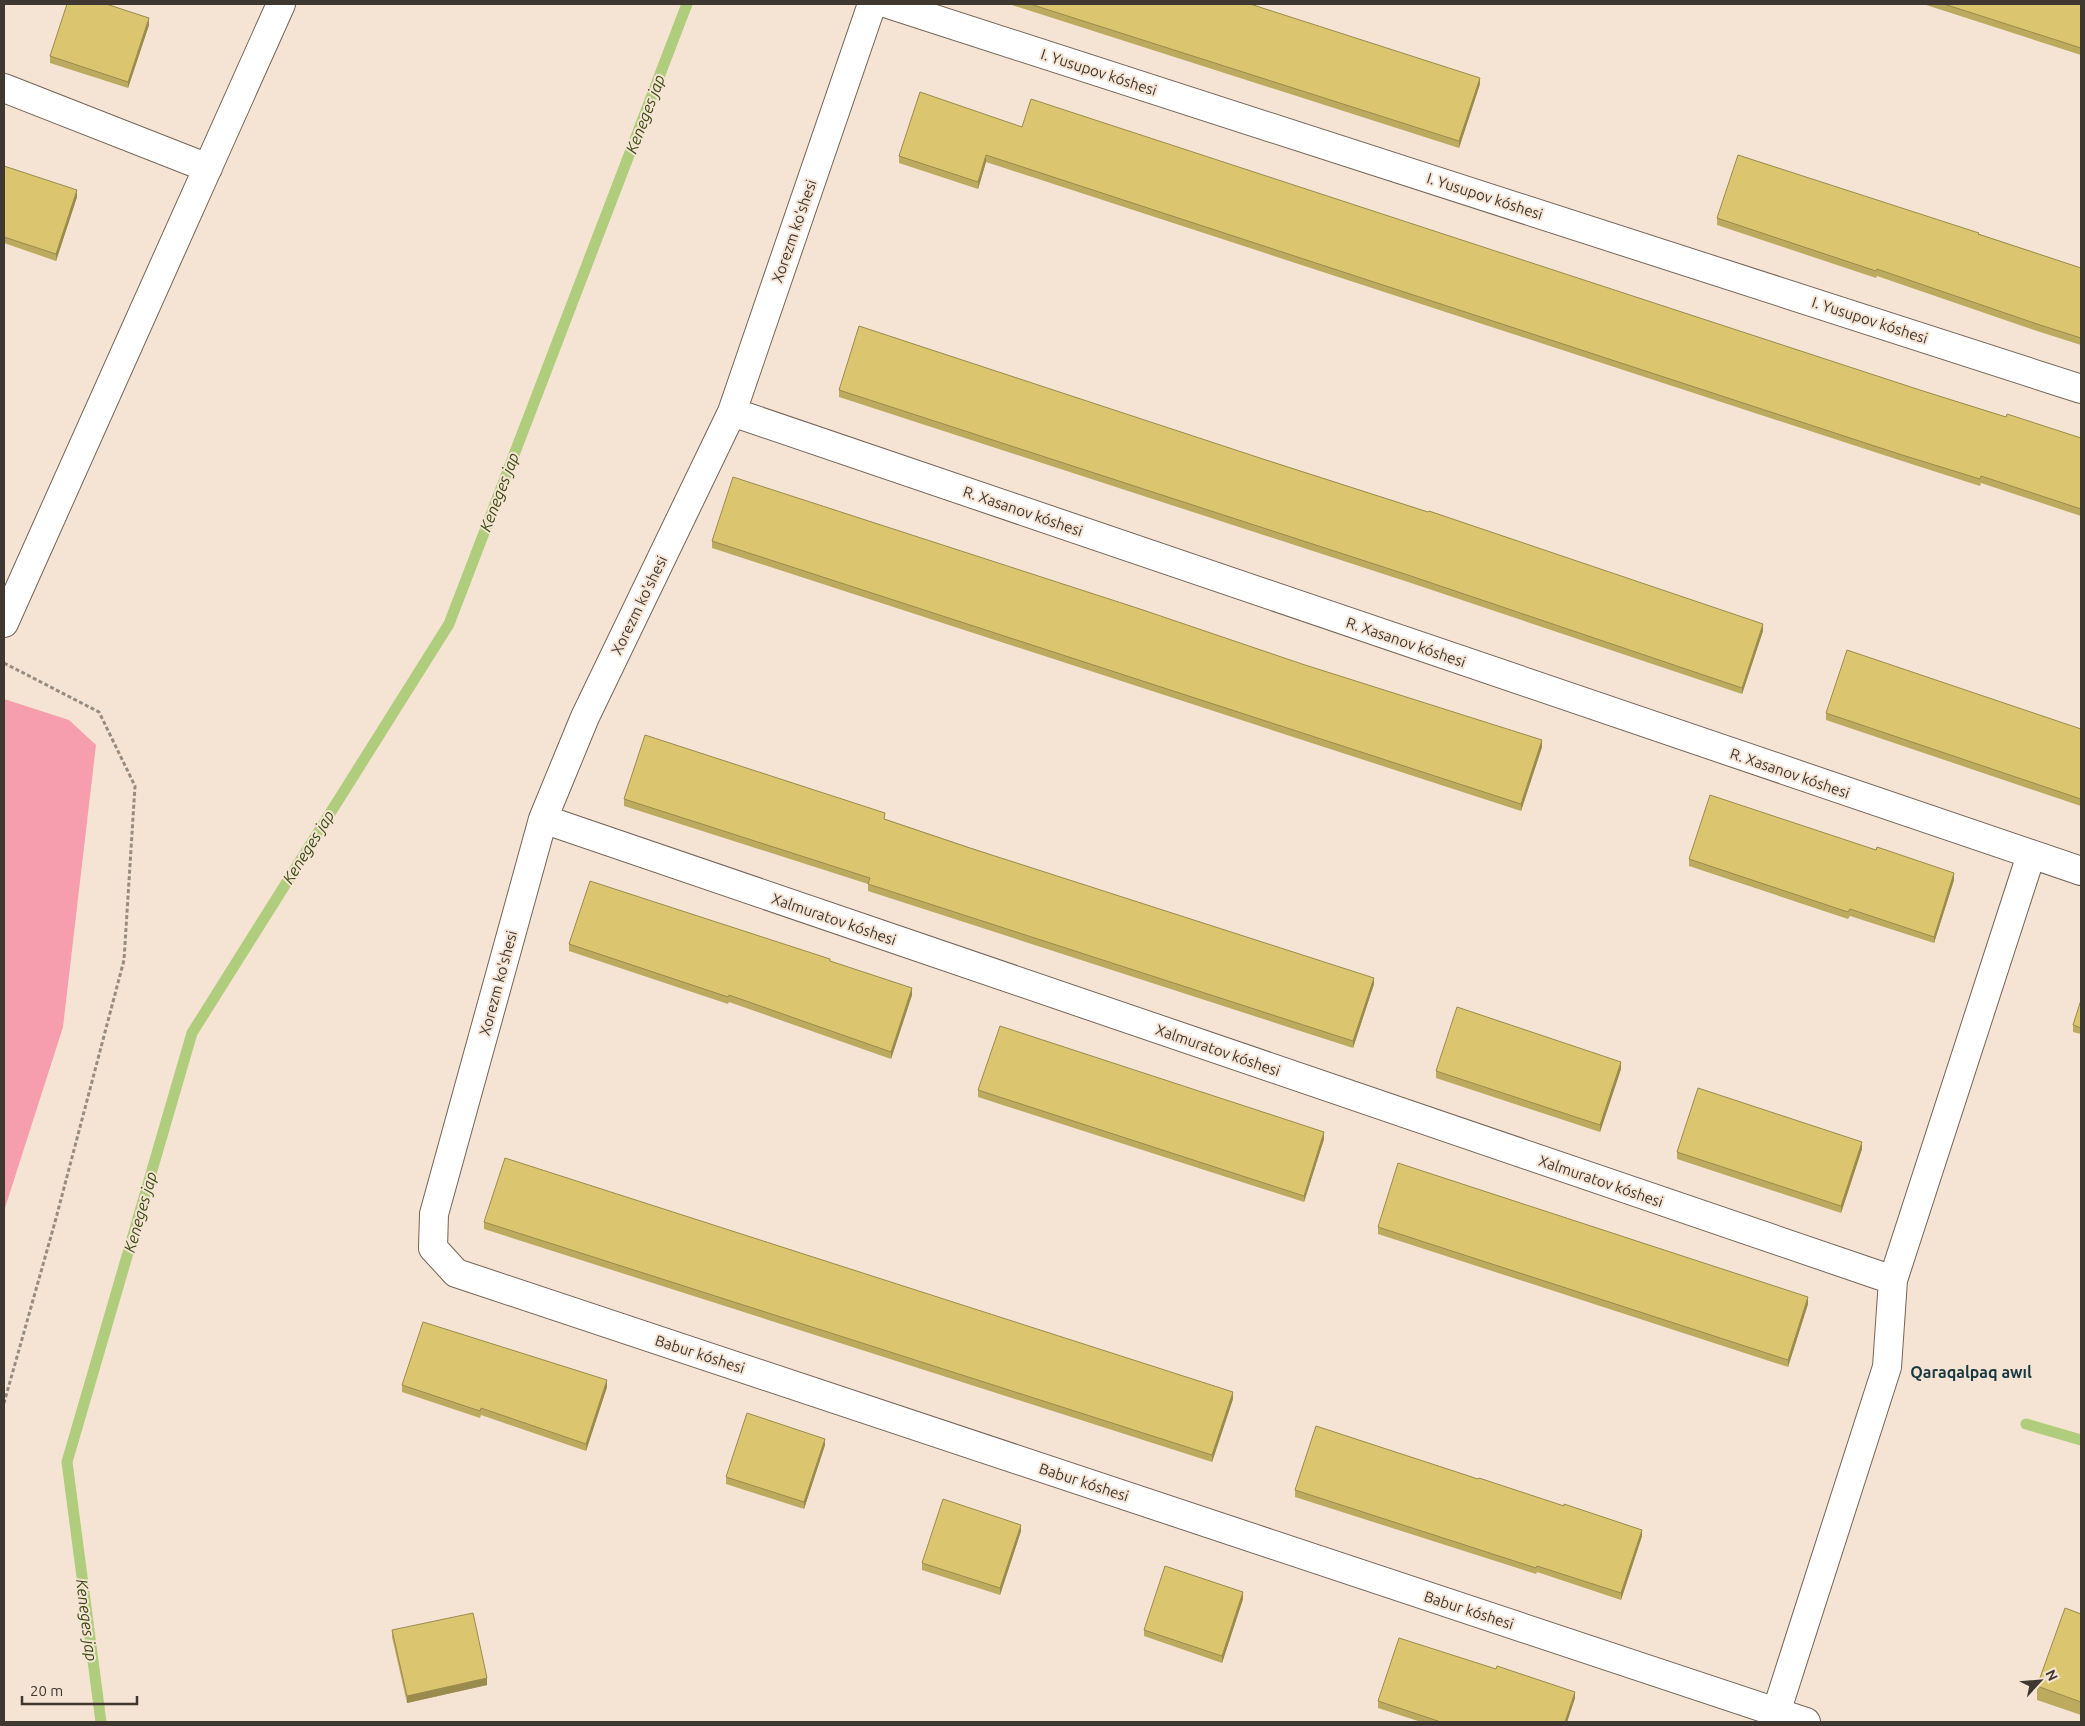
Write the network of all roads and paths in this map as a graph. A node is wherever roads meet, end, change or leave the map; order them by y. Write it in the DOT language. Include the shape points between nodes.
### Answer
graph roads {
  1 [pos="281,4"];
  2 [pos="872,4"];
  3 [pos="888,4"];
  4 [pos="4,88"];
  5 [pos="208,168"];
  6 [pos="2081,389"];
  7 [pos="732,412"];
  8 [pos="4,623"];
  9 [pos="4,663"];
  10 [pos="543,819"];
  11 [pos="2031,855"];
  12 [pos="2081,871"];
  13 [pos="434,1214"];
  14 [pos="1892,1280"];
  15 [pos="4,1403"];
  16 [pos="1775,1717"];
  17 [pos="1806,1722"];
  1 -- 5 [label="street"];
  2 -- 7 [label="street, Xorezm ko'shesi"];
  3 -- 6 [label="street, I. Yusupov kóshesi"];
  4 -- 5 [label="street"];
  5 -- 8 [label="street"];
  7 -- 10 [label="street, Xorezm ko'shesi" via="585,717"];
  7 -- 11 [label="street, R. Xasanov kóshesi"];
  9 -- 15 [label="path" via="99,712 135,786 124,960"];
  10 -- 13 [label="street, Xorezm ko'shesi"];
  10 -- 14 [label="street, Xalmuratov kóshesi"];
  11 -- 12 [label="street, R. Xasanov kóshesi"];
  11 -- 14 [label="street"];
  13 -- 16 [label="street, Babur kóshesi" via="433,1248 456,1273"];
  14 -- 16 [label="street" via="1886,1367"];
  16 -- 17 [label="street, Babur kóshesi"];
}
